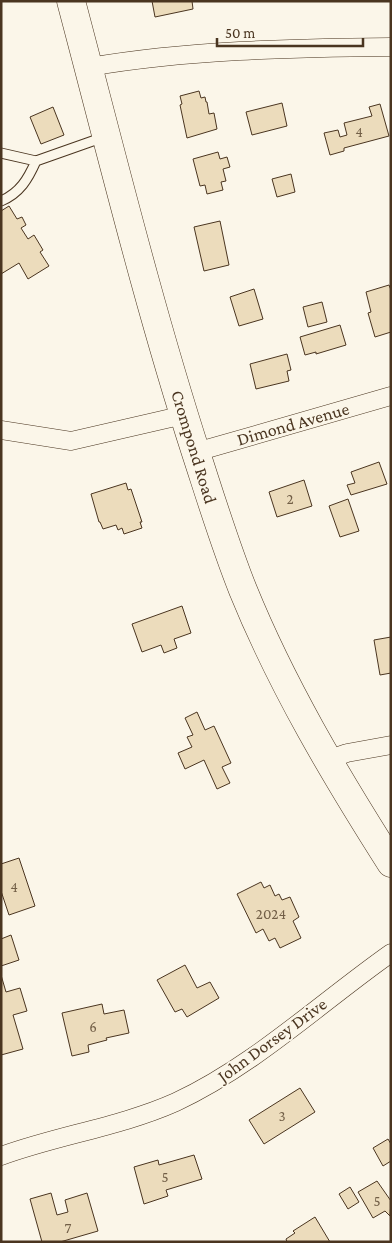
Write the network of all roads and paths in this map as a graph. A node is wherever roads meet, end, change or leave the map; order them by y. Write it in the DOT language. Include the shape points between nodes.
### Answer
graph roads {
  1 [pos="72,1"];
  2 [pos="391,47"];
  3 [pos="89,67"];
  4 [pos="106,136"];
  5 [pos="1,153"];
  6 [pos="36,161"];
  7 [pos="1,201"];
  8 [pos="391,396"];
  9 [pos="184,415"];
  10 [pos="1,430"];
  11 [pos="196,452"];
  12 [pos="391,745"];
  13 [pos="327,760"];
  14 [pos="391,863"];
  15 [pos="391,953"];
  16 [pos="1,1156"];
  1 -- 3 [label="main road, Crompond Road"];
  2 -- 3 [label="street" via="220,52"];
  3 -- 4 [label="main road, Crompond Road"];
  4 -- 6 [label="lane"];
  4 -- 9 [label="main road, Crompond Road"];
  5 -- 6 [label="lane"];
  6 -- 7 [label="lane" via="18,190"];
  8 -- 11 [label="street, Dimond Avenue"];
  9 -- 10 [label="street" via="71,441"];
  9 -- 11 [label="main road, Crompond Road"];
  11 -- 13 [label="main road, Crompond Road" via="242,588 282,675"];
  12 -- 13 [label="street"];
  13 -- 14 [label="main road, Crompond Road"];
  15 -- 16 [label="street, John Dorsey Drive" via="236,1069 174,1102 126,1120"];
}
